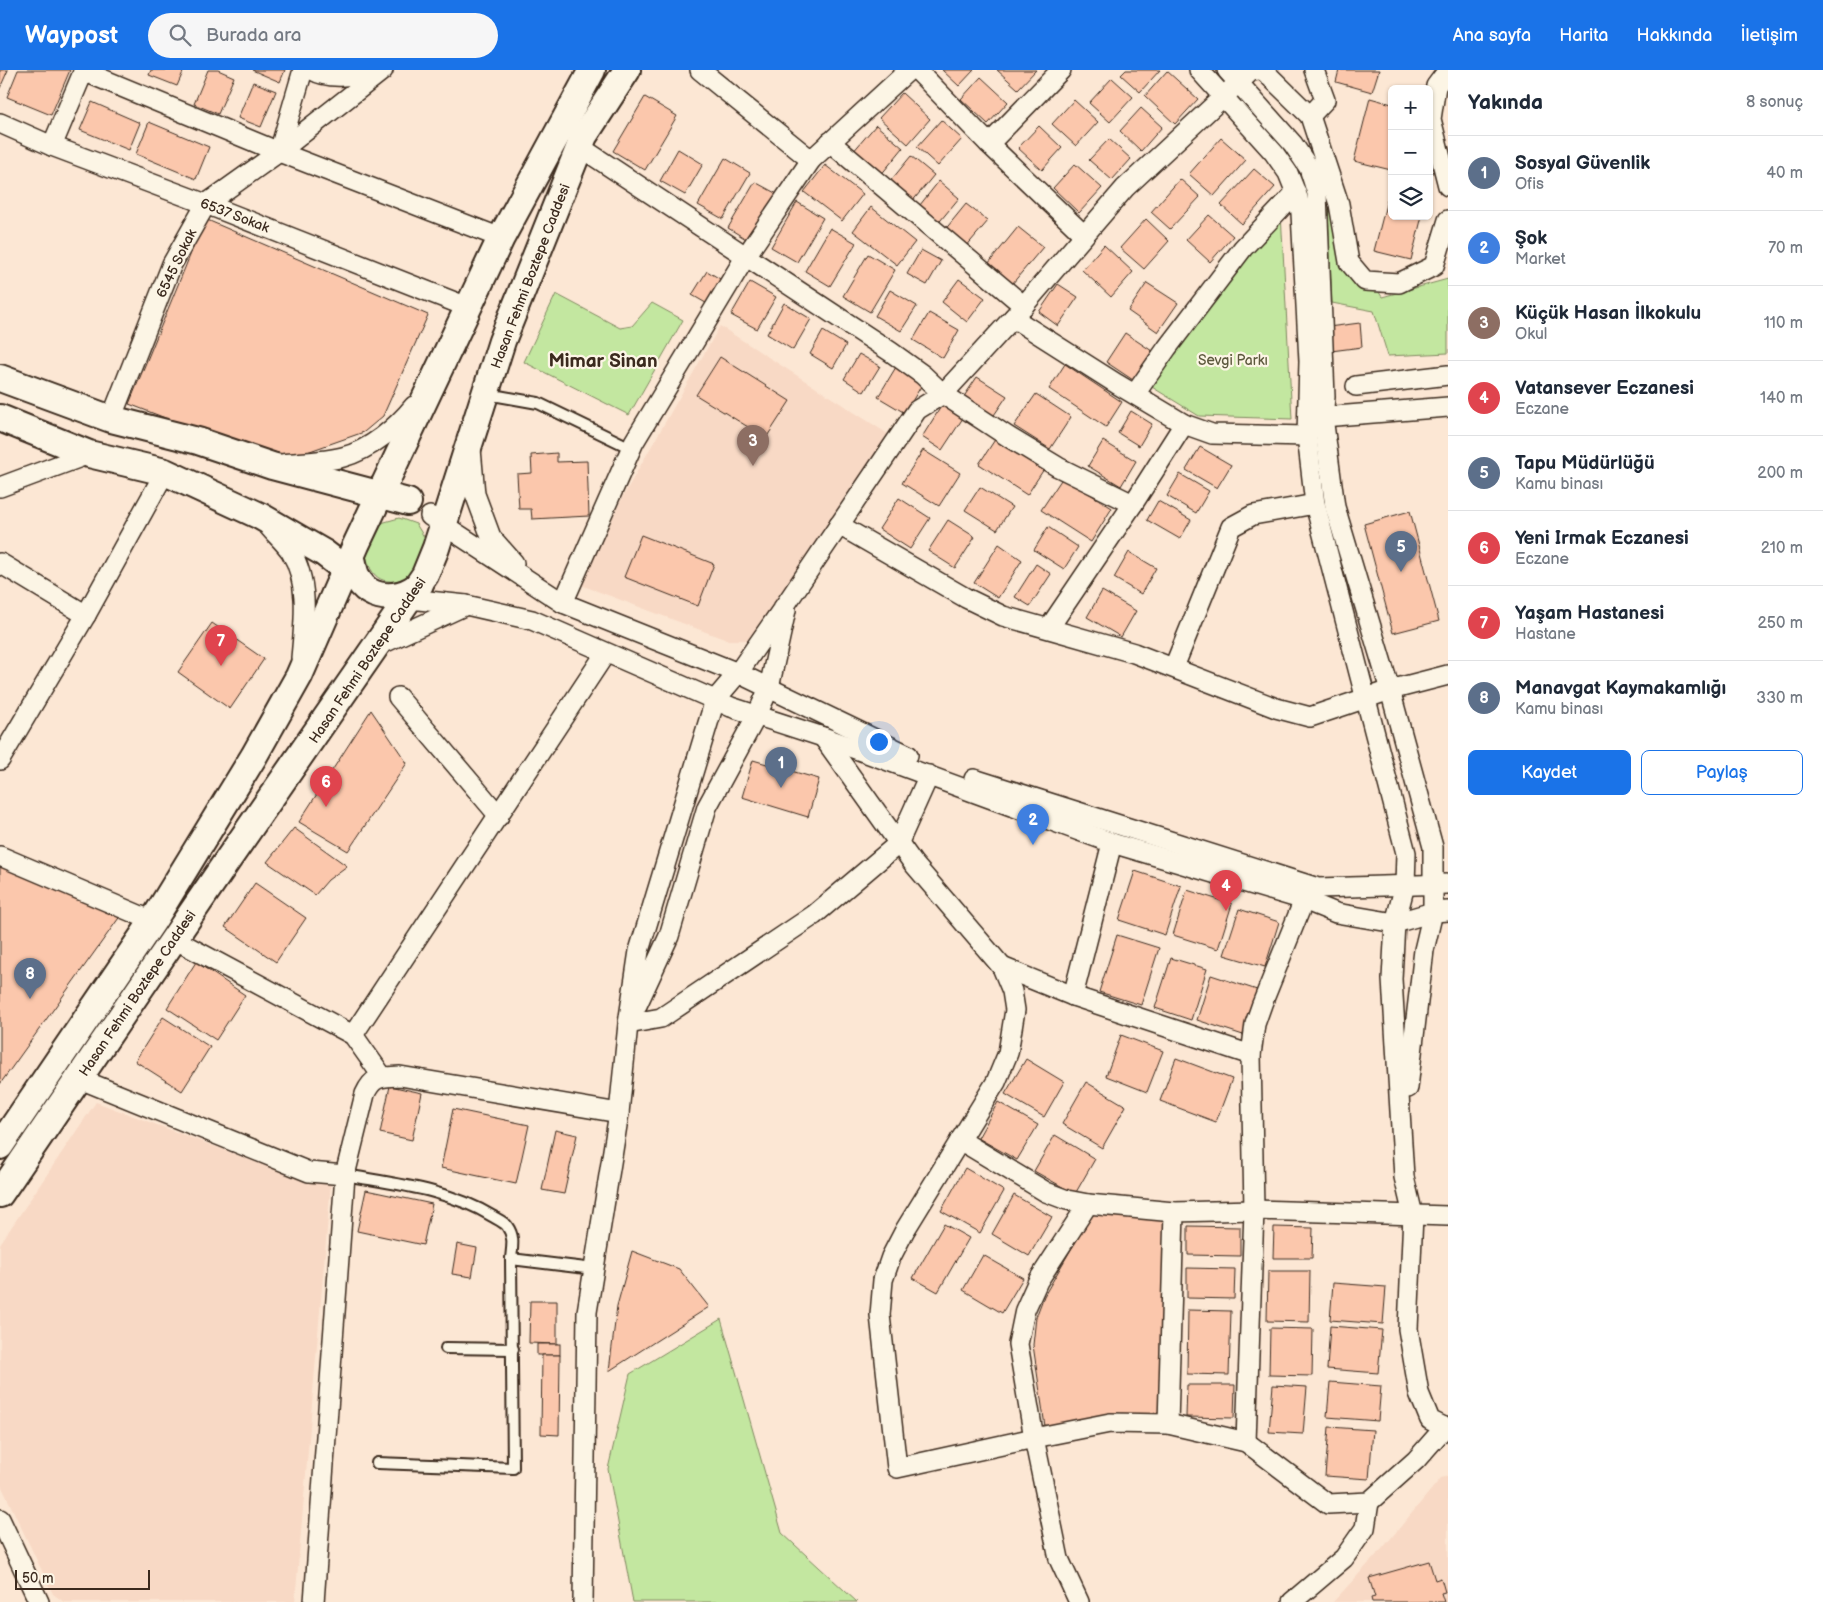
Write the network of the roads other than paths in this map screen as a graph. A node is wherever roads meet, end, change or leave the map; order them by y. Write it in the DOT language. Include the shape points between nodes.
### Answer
graph roads {
  1 [pos="84,70"];
  2 [pos="303,70"];
  3 [pos="312,70"];
  4 [pos="383,70"];
  5 [pos="592,70"];
  6 [pos="627,70"];
  7 [pos="700,70"];
  8 [pos="909,70"];
  9 [pos="917,70"];
  10 [pos="1061,70"];
  11 [pos="1199,70"];
  12 [pos="1258,70"];
  13 [pos="1262,70"];
  14 [pos="1314,70"];
  15 [pos="1448,70"];
  16 [pos="1233,77"];
  17 [pos="1222,98"];
  18 [pos="1310,116"];
  19 [pos="0,123"];
  20 [pos="830,142"];
  21 [pos="989,144"];
  22 [pos="52,146"];
  23 [pos="580,147"];
  24 [pos="279,152"];
  25 [pos="811,160"];
  26 [pos="1448,186"];
  27 [pos="1296,192"];
  28 [pos="206,204"];
  29 [pos="1448,220"];
  30 [pos="1084,235"];
  31 [pos="502,238"];
  32 [pos="746,256"];
  33 [pos="470,308"];
  34 [pos="1019,312"];
  35 [pos="1448,375"];
  36 [pos="0,378"];
  37 [pos="1356,386"];
  38 [pos="428,390"];
  39 [pos="486,394"];
  40 [pos="943,394"];
  41 [pos="1135,394"];
  42 [pos="1448,407"];
  43 [pos="1323,417"];
  44 [pos="0,418"];
  45 [pos="111,419"];
  46 [pos="1184,424"];
  47 [pos="1306,436"];
  48 [pos="470,442"];
  49 [pos="631,448"];
  50 [pos="89,454"];
  51 [pos="272,466"];
  52 [pos="165,472"];
  53 [pos="0,487"];
  54 [pos="380,494"];
  55 [pos="408,502"];
  56 [pos="1133,504"];
  57 [pos="1315,504"];
  58 [pos="260,516"];
  59 [pos="839,525"];
  60 [pos="437,527"];
  61 [pos="360,535"];
  62 [pos="0,563"];
  63 [pos="352,575"];
  64 [pos="537,588"];
  65 [pos="406,593"];
  66 [pos="788,601"];
  67 [pos="563,603"];
  68 [pos="466,605"];
  69 [pos="86,615"];
  70 [pos="1049,628"];
  71 [pos="377,646"];
  72 [pos="605,654"];
  73 [pos="1174,667"];
  74 [pos="738,673"];
  75 [pos="1448,675"];
  76 [pos="299,676"];
  77 [pos="769,688"];
  78 [pos="1390,690"];
  79 [pos="398,697"];
  80 [pos="1367,698"];
  81 [pos="715,700"];
  82 [pos="757,715"];
  83 [pos="823,737"];
  84 [pos="0,760"];
  85 [pos="929,775"];
  86 [pos="499,816"];
  87 [pos="1112,843"];
  88 [pos="898,844"];
  89 [pos="0,856"];
  90 [pos="1441,884"];
  91 [pos="1405,885"];
  92 [pos="1304,900"];
  93 [pos="1441,911"];
  94 [pos="153,921"];
  95 [pos="1395,923"];
  96 [pos="174,939"];
  97 [pos="1002,967"];
  98 [pos="1073,996"];
  99 [pos="628,1024"];
  100 [pos="353,1035"];
  101 [pos="1251,1055"];
  102 [pos="382,1076"];
  103 [pos="80,1079"];
  104 [pos="619,1113"];
  105 [pos="960,1140"];
  106 [pos="0,1146"];
  107 [pos="346,1175"];
  108 [pos="1404,1177"];
  109 [pos="0,1194"];
  110 [pos="1088,1204"];
  111 [pos="1254,1210"];
  112 [pos="1174,1212"];
  113 [pos="1413,1215"];
  114 [pos="1448,1216"];
  115 [pos="511,1259"];
  116 [pos="594,1269"];
  117 [pos="446,1348"];
  118 [pos="513,1349"];
  119 [pos="1168,1424"];
  120 [pos="1446,1428"];
  121 [pos="1034,1438"];
  122 [pos="1246,1442"];
  123 [pos="377,1463"];
  124 [pos="1369,1502"];
  125 [pos="0,1519"];
  126 [pos="40,1601"];
  127 [pos="314,1602"];
  128 [pos="583,1602"];
  129 [pos="1079,1602"];
  130 [pos="1292,1602"];
  1 -- 22 [label="street"];
  1 -- 24 [label="street"];
  2 -- 24 [label="street"];
  3 -- 4 [label="street, 6545 Sokak" via="322,76 341,77"];
  4 -- 24 [label="street, 6545 Sokak"];
  5 -- 31 [label="main road, Hasan Fehmi Boztepe Caddesi"];
  6 -- 23 [label="main road, Hasan Fehmi Boztepe Caddesi"];
  7 -- 25 [label="street"];
  8 -- 20 [label="street"];
  9 -- 21 [label="street"];
  10 -- 21 [label="street"];
  11 -- 17 [label="street"];
  12 -- 16 [label="street"];
  13 -- 18 [label="street"];
  14 -- 18 [label="street" via="1325,100"];
  15 -- 26 [label="street" via="1436,86 1431,118"];
  16 -- 17 [label="street"];
  16 -- 43 [label="street" via="1293,144 1309,168 1317,193 1325,397"];
  17 -- 27 [label="street" via="1274,153"];
  17 -- 30 [label="street" via="1125,188"];
  18 -- 29 [label="street" via="1339,204 1348,262 1365,281 1399,283 1434,266"];
  19 -- 22 [label="street, 6537 Sokak"];
  20 -- 25 [label="street"];
  20 -- 34 [label="street"];
  21 -- 30 [label="street"];
  22 -- 28 [label="street, 6537 Sokak"];
  23 -- 32 [label="street"];
  23 -- 39 [label="main road, Hasan Fehmi Boztepe Caddesi" via="502,341"];
  24 -- 28 [label="street, 6545 Sokak"];
  24 -- 31 [label="street"];
  25 -- 32 [label="street"];
  27 -- 41 [label="street" via="1242,248"];
  27 -- 47 [label="street" via="1301,214 1309,361"];
  28 -- 33 [label="street, 6537 Sokak"];
  28 -- 45 [label="street, 6545 Sokak" via="172,264"];
  30 -- 34 [label="street"];
  31 -- 33 [label="main road, Hasan Fehmi Boztepe Caddesi"];
  32 -- 40 [label="street" via="924,375"];
  32 -- 49 [label="street"];
  33 -- 38 [label="main road, Hasan Fehmi Boztepe Caddesi"];
  34 -- 40 [label="street"];
  34 -- 41 [label="street"];
  35 -- 37 [label="street"];
  36 -- 45 [label="main road"];
  38 -- 51 [label="street" via="400,423 361,450 343,457"];
  38 -- 54 [label="main road, Hasan Fehmi Boztepe Caddesi"];
  39 -- 48 [label="main road, Hasan Fehmi Boztepe Caddesi"];
  39 -- 49 [label="lane" via="538,403"];
  40 -- 56 [label="street" via="1058,467"];
  40 -- 59 [label="street" via="917,410"];
  41 -- 46 [label="street"];
  42 -- 43 [label="street"];
  43 -- 78 [label="street" via="1335,507"];
  44 -- 50 [label="main road"];
  45 -- 51 [label="main road" via="198,441"];
  46 -- 47 [label="street" via="1212,434"];
  46 -- 56 [label="street"];
  47 -- 57 [label="street"];
  48 -- 60 [label="main road, Hasan Fehmi Boztepe Caddesi"];
  48 -- 64 [label="street" via="475,494 491,536"];
  49 -- 67 [label="street"];
  50 -- 52 [label="main road"];
  50 -- 53 [label="street"];
  51 -- 54 [label="main road"];
  52 -- 58 [label="main road"];
  52 -- 69 [label="street"];
  54 -- 55 [label="main road"];
  54 -- 61 [label="main road, Hasan Fehmi Boztepe Caddesi"];
  55 -- 60 [label="main road" via="420,507"];
  55 -- 61 [label="main road" via="382,506 372,514"];
  56 -- 70 [label="street"];
  57 -- 73 [label="street" via="1253,515 1231,527"];
  57 -- 80 [label="street"];
  58 -- 63 [label="main road" via="324,553"];
  58 -- 76 [label="street" via="290,550 299,568 305,612"];
  59 -- 66 [label="street"];
  59 -- 70 [label="street" via="966,598 1004,616"];
  60 -- 64 [label="street"];
  60 -- 65 [label="main road, Hasan Fehmi Boztepe Caddesi"];
  61 -- 63 [label="main road, Hasan Fehmi Boztepe Caddesi"];
  62 -- 69 [label="street"];
  63 -- 65 [label="main road" via="377,595"];
  63 -- 76 [label="main road, Hasan Fehmi Boztepe Caddesi"];
  64 -- 67 [label="street"];
  65 -- 68 [label="street"];
  65 -- 71 [label="main road, Hasan Fehmi Boztepe Caddesi"];
  66 -- 74 [label="street"];
  66 -- 77 [label="street"];
  67 -- 74 [label="street"];
  68 -- 71 [label="street"];
  68 -- 72 [label="street" via="532,620"];
  69 -- 84 [label="street"];
  70 -- 73 [label="street"];
  71 -- 96 [label="main road, Hasan Fehmi Boztepe Caddesi"];
  72 -- 81 [label="street"];
  72 -- 86 [label="street"];
  73 -- 80 [label="street" via="1276,708 1310,717"];
  74 -- 77 [label="street"];
  74 -- 81 [label="street"];
  75 -- 78 [label="street"];
  76 -- 94 [label="main road, Hasan Fehmi Boztepe Caddesi"];
  77 -- 82 [label="street"];
  77 -- 91 [label="street" via="893,749 942,769 1318,888"];
  78 -- 80 [label="street"];
  78 -- 90 [label="street"];
  79 -- 86 [label="street"];
  80 -- 91 [label="street" via="1406,852"];
  81 -- 82 [label="street"];
  81 -- 99 [label="street" via="639,951"];
  82 -- 83 [label="street"];
  82 -- 99 [label="street" via="707,807 669,936"];
  83 -- 85 [label="street"];
  83 -- 88 [label="street"];
  85 -- 87 [label="street"];
  85 -- 88 [label="street"];
  86 -- 100 [label="street"];
  87 -- 92 [label="street"];
  87 -- 98 [label="street"];
  88 -- 97 [label="street"];
  88 -- 99 [label="street" via="814,915 661,1018"];
  89 -- 94 [label="street"];
  90 -- 91 [label="street"];
  90 -- 93 [label="street"];
  91 -- 95 [label="street"];
  92 -- 95 [label="street" via="1336,912"];
  92 -- 101 [label="street" via="1255,1024"];
  93 -- 95 [label="street"];
  93 -- 108 [label="street" via="1424,950 1409,1072"];
  94 -- 106 [label="main road, Hasan Fehmi Boztepe Caddesi"];
  95 -- 108 [label="street" via="1392,979"];
  96 -- 100 [label="street"];
  96 -- 103 [label="main road, Hasan Fehmi Boztepe Caddesi"];
  97 -- 98 [label="street"];
  97 -- 105 [label="street" via="1012,991 1015,1010 1008,1053 996,1082"];
  98 -- 101 [label="street"];
  99 -- 104 [label="street"];
  100 -- 102 [label="street"];
  101 -- 111 [label="street"];
  102 -- 104 [label="street" via="400,1076"];
  102 -- 107 [label="street" via="370,1082 365,1094"];
  103 -- 107 [label="street" via="309,1172"];
  103 -- 109 [label="main road, Hasan Fehmi Boztepe Caddesi"];
  104 -- 116 [label="street"];
  105 -- 110 [label="street" via="1046,1192"];
  105 -- 121 [label="street" via="906,1230 883,1280 880,1315 897,1468"];
  107 -- 115 [label="lane" via="446,1195 482,1210 506,1224 513,1239"];
  107 -- 127 [label="street"];
  108 -- 113 [label="street"];
  110 -- 112 [label="street"];
  110 -- 121 [label="street" via="1038,1281 1024,1310 1018,1344"];
  111 -- 112 [label="street"];
  111 -- 113 [label="street"];
  111 -- 122 [label="street"];
  112 -- 119 [label="street"];
  113 -- 114 [label="street"];
  113 -- 120 [label="street" via="1408,1329 1419,1393 1430,1420"];
  115 -- 116 [label="lane"];
  115 -- 118 [label="lane"];
  116 -- 128 [label="street" via="587,1312"];
  117 -- 118 [label="lane"];
  118 -- 123 [label="lane" via="513,1468"];
  119 -- 121 [label="street" via="1110,1423"];
  119 -- 122 [label="street"];
  120 -- 124 [label="street"];
  121 -- 129 [label="street" via="1059,1559"];
  122 -- 124 [label="street" via="1328,1504"];
  124 -- 130 [label="street" via="1365,1528 1344,1558"];
  125 -- 126 [label="street"];
}
